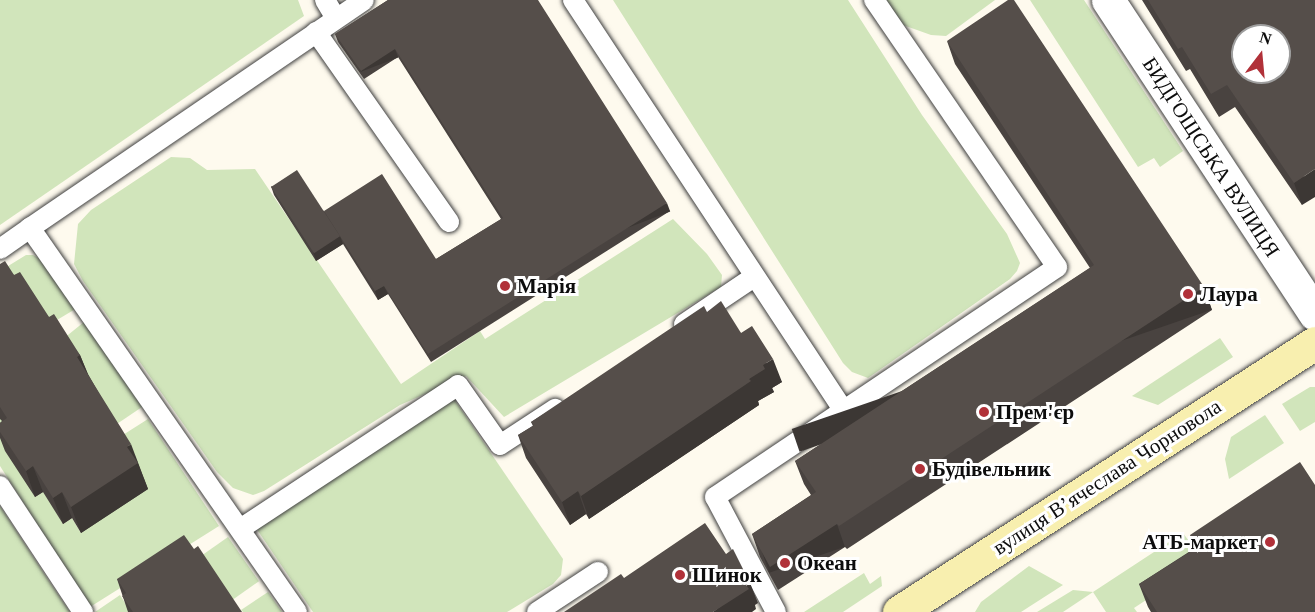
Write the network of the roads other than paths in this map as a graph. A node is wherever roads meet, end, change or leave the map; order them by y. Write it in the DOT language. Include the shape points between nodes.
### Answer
graph roads {
  1 [pos="325,0"];
  2 [pos="364,0"];
  3 [pos="573,0"];
  4 [pos="874,0"];
  5 [pos="1108,0"];
  6 [pos="336,18"];
  7 [pos="316,32"];
  8 [pos="449,222"];
  9 [pos="30,228"];
  10 [pos="0,249"];
  11 [pos="754,277"];
  12 [pos="1315,314"];
  13 [pos="672,331"];
  14 [pos="1315,342"];
  15 [pos="567,401"];
  16 [pos="843,410"];
  17 [pos="0,486"];
  18 [pos="240,529"];
  19 [pos="598,572"];
  20 [pos="919,607"];
  21 [pos="83,612"];
  22 [pos="297,612"];
  23 [pos="537,612"];
  24 [pos="776,612"];
  1 -- 6 [label="lane"];
  2 -- 6 [label="lane"];
  3 -- 11 [label="lane"];
  4 -- 16 [label="lane" via="1057,267"];
  5 -- 12 [label="street, БИДГОЩСЬКА ВУЛИЦЯ"];
  6 -- 7 [label="lane"];
  7 -- 8 [label="lane"];
  7 -- 9 [label="lane"];
  9 -- 10 [label="lane"];
  9 -- 22 [label="lane"];
  11 -- 13 [label="lane"];
  11 -- 16 [label="lane"];
  14 -- 20 [label="main road, вулиця Вʼячеслава Чорновола"];
  15 -- 18 [label="lane" via="500,446 458,385"];
  16 -- 24 [label="lane" via="715,496"];
  17 -- 21 [label="lane"];
  19 -- 23 [label="lane"];
}
